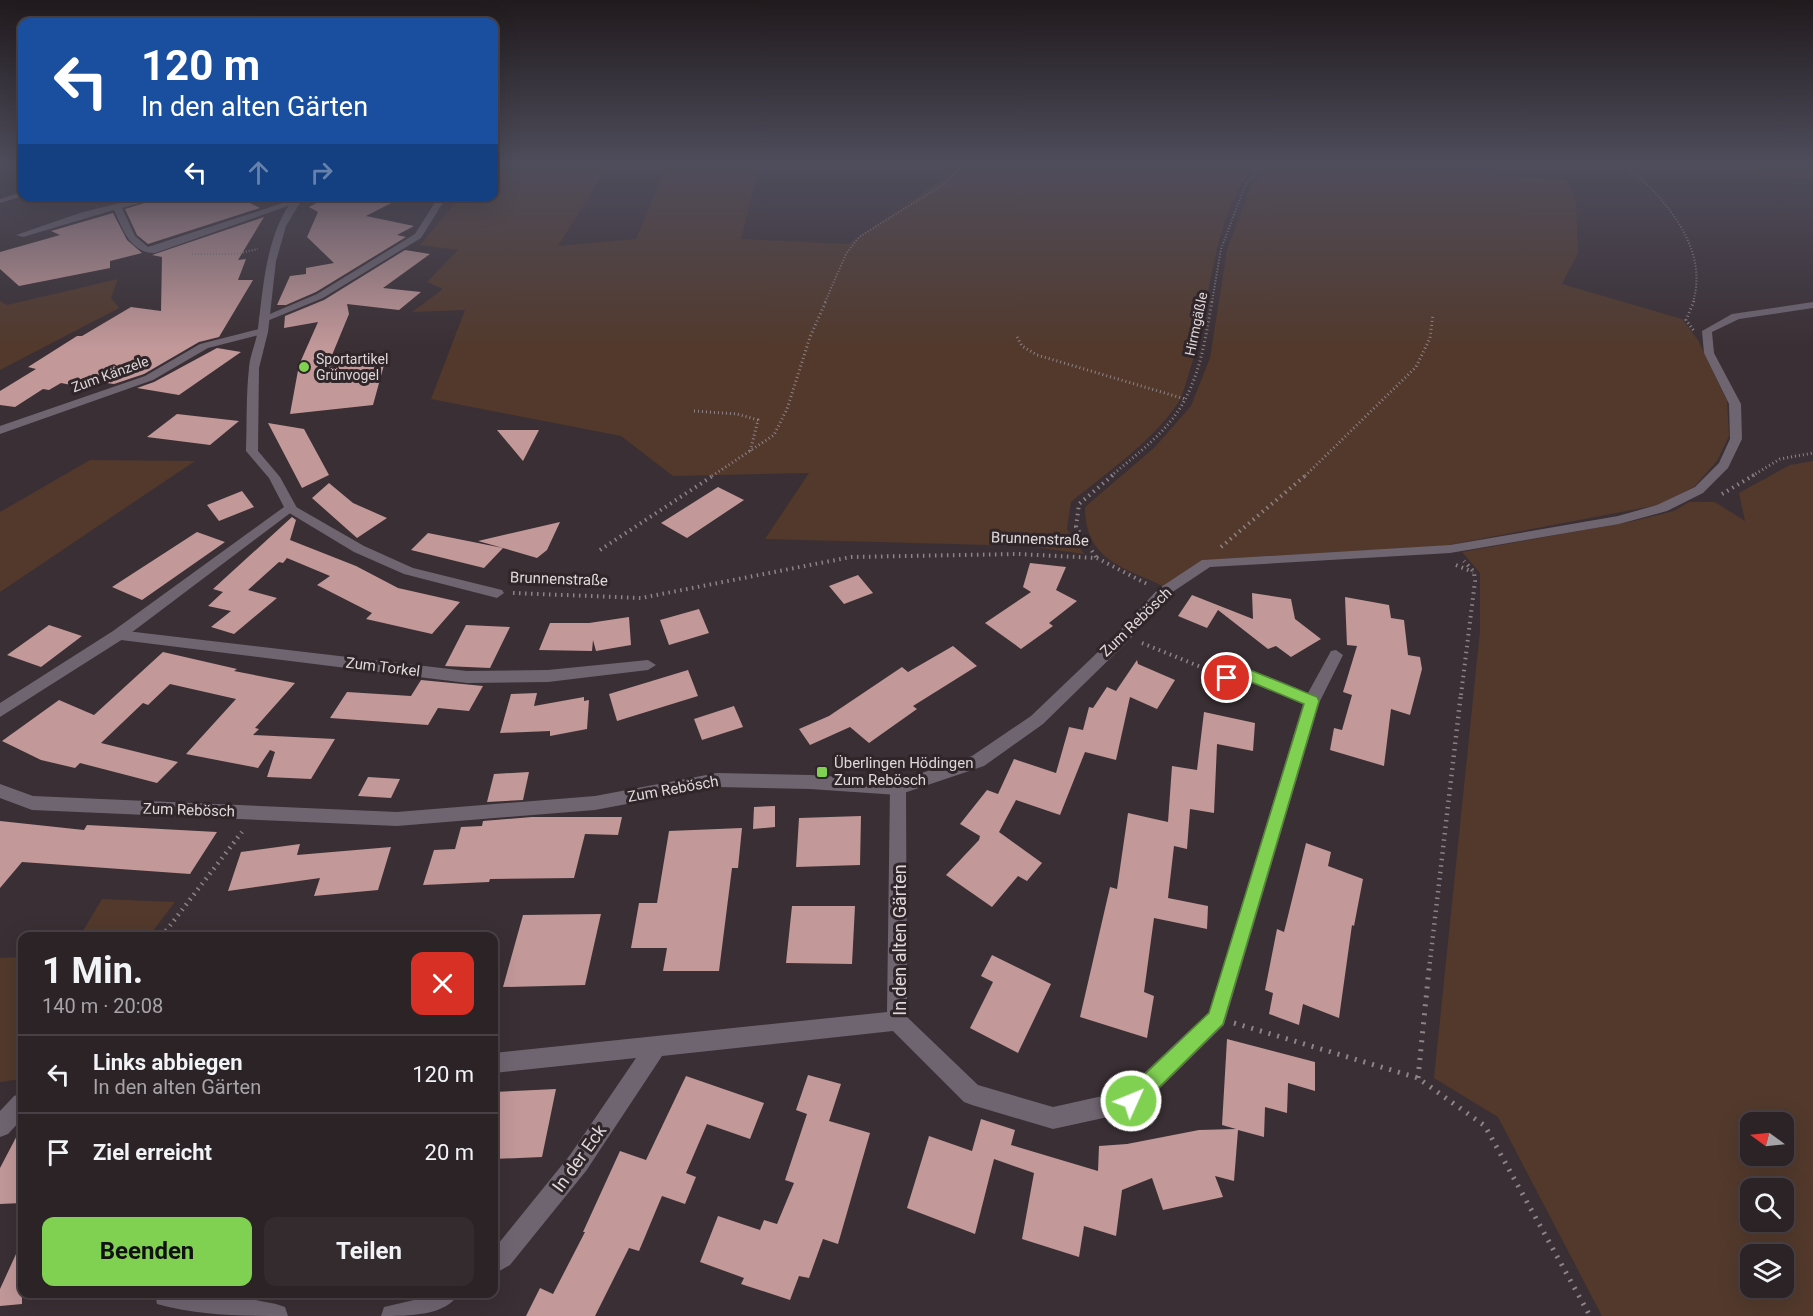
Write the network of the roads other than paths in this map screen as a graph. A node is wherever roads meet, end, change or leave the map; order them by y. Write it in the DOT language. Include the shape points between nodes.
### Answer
graph roads {
  1 [pos="49,224"];
  2 [pos="125,224"];
  3 [pos="236,224"];
  4 [pos="285,224"];
  5 [pos="425,224"];
  6 [pos="20,235"];
  7 [pos="1813,305"];
  8 [pos="263,325"];
  9 [pos="0,430"];
  10 [pos="291,508"];
  11 [pos="497,593"];
  12 [pos="118,635"];
  13 [pos="1336,655"];
  14 [pos="648,665"];
  15 [pos="1227,678"];
  16 [pos="1312,701"];
  17 [pos="0,711"];
  18 [pos="898,788"];
  19 [pos="0,791"];
  20 [pos="897,1022"];
  21 [pos="656,1047"];
  22 [pos="498,1063"];
  23 [pos="18,1108"];
  24 [pos="0,1126"];
  25 [pos="498,1260"];
  26 [pos="182,1298"];
  27 [pos="439,1298"];
  28 [pos="276,1316"];
  29 [pos="393,1316"];
  1 -- 6 [label="street"];
  2 -- 3 [label="street" via="131,237 146,250 155,250"];
  4 -- 8 [label="street" via="274,246"];
  5 -- 8 [label="street, Zum Känzele" via="418,236 320,296"];
  7 -- 18 [label="street, Zum Rebösch" via="1736,316 1707,331 1709,353 1735,404 1736,438 1724,465 1699,490 1662,508 1619,520 1450,549 1207,563 1164,592 1037,720 978,761"];
  8 -- 9 [label="street, Zum Känzele" via="204,346 149,378"];
  8 -- 10 [label="street" via="254,366 252,450 274,477"];
  10 -- 11 [label="street, Brunnenstraße" via="359,549 410,571"];
  10 -- 12 [label="street"];
  12 -- 14 [label="street, Zum Torkel" via="468,677 548,676"];
  12 -- 17 [label="street"];
  13 -- 16 [label="street, In den alten Gärten"];
  15 -- 16 [label="street" via="1250,675"];
  16 -- 20 [label="street, In den alten Gärten" via="1217,1018 1131,1101 1053,1118 972,1094"];
  18 -- 19 [label="street, Zum Rebösch" via="717,780 595,803 397,819 32,803"];
  18 -- 20 [label="street, In den alten Gärten"];
  20 -- 21 [label="street"];
  21 -- 22 [label="street"];
  21 -- 25 [label="street, In der Eck" via="578,1163"];
  23 -- 24 [label="street"];
  26 -- 28 [label="street"];
  27 -- 29 [label="street" via="418,1312"];
}
